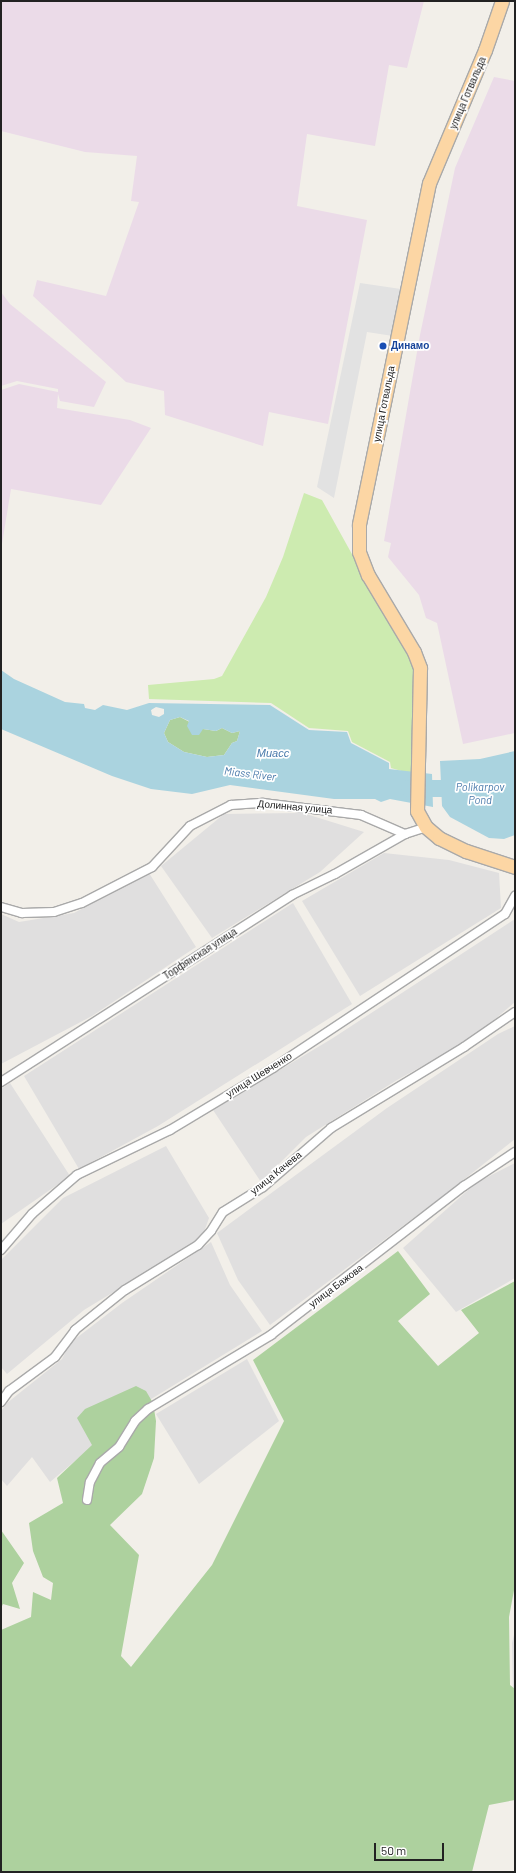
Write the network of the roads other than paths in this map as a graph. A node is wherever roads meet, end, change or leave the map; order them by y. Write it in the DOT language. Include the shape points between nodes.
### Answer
graph roads {
  1 [pos="502,1"];
  2 [pos="426,827"];
  3 [pos="405,834"];
  4 [pos="515,867"];
  5 [pos="515,896"];
  6 [pos="1,907"];
  7 [pos="515,1012"];
  8 [pos="1,1082"];
  9 [pos="515,1152"];
  10 [pos="1,1250"];
  11 [pos="1,1402"];
  12 [pos="87,1500"];
  1 -- 2 [label="main road, улица Готвальда" via="486,50 429,183 359,525 359,552 364,564 414,652 420,668 418,811"];
  2 -- 3 [label="street"];
  2 -- 4 [label="main road" via="439,838 466,851"];
  3 -- 6 [label="street, Долинная улица" via="361,815 263,803 231,805 190,826 152,867 82,904 48,912 22,913"];
  3 -- 8 [label="street, Торфянская улица" via="292,895"];
  5 -- 10 [label="street, улица Шевченко" via="505,914 273,1068 170,1130 77,1175 32,1214"];
  7 -- 11 [label="street, улица Качева" via="464,1047 331,1128 263,1186 223,1212 198,1245 126,1290 75,1330 55,1357 9,1391"];
  9 -- 12 [label="street, улица Бажова" via="464,1186 271,1335 148,1409 135,1421 119,1447 100,1463 90,1482"];
}
